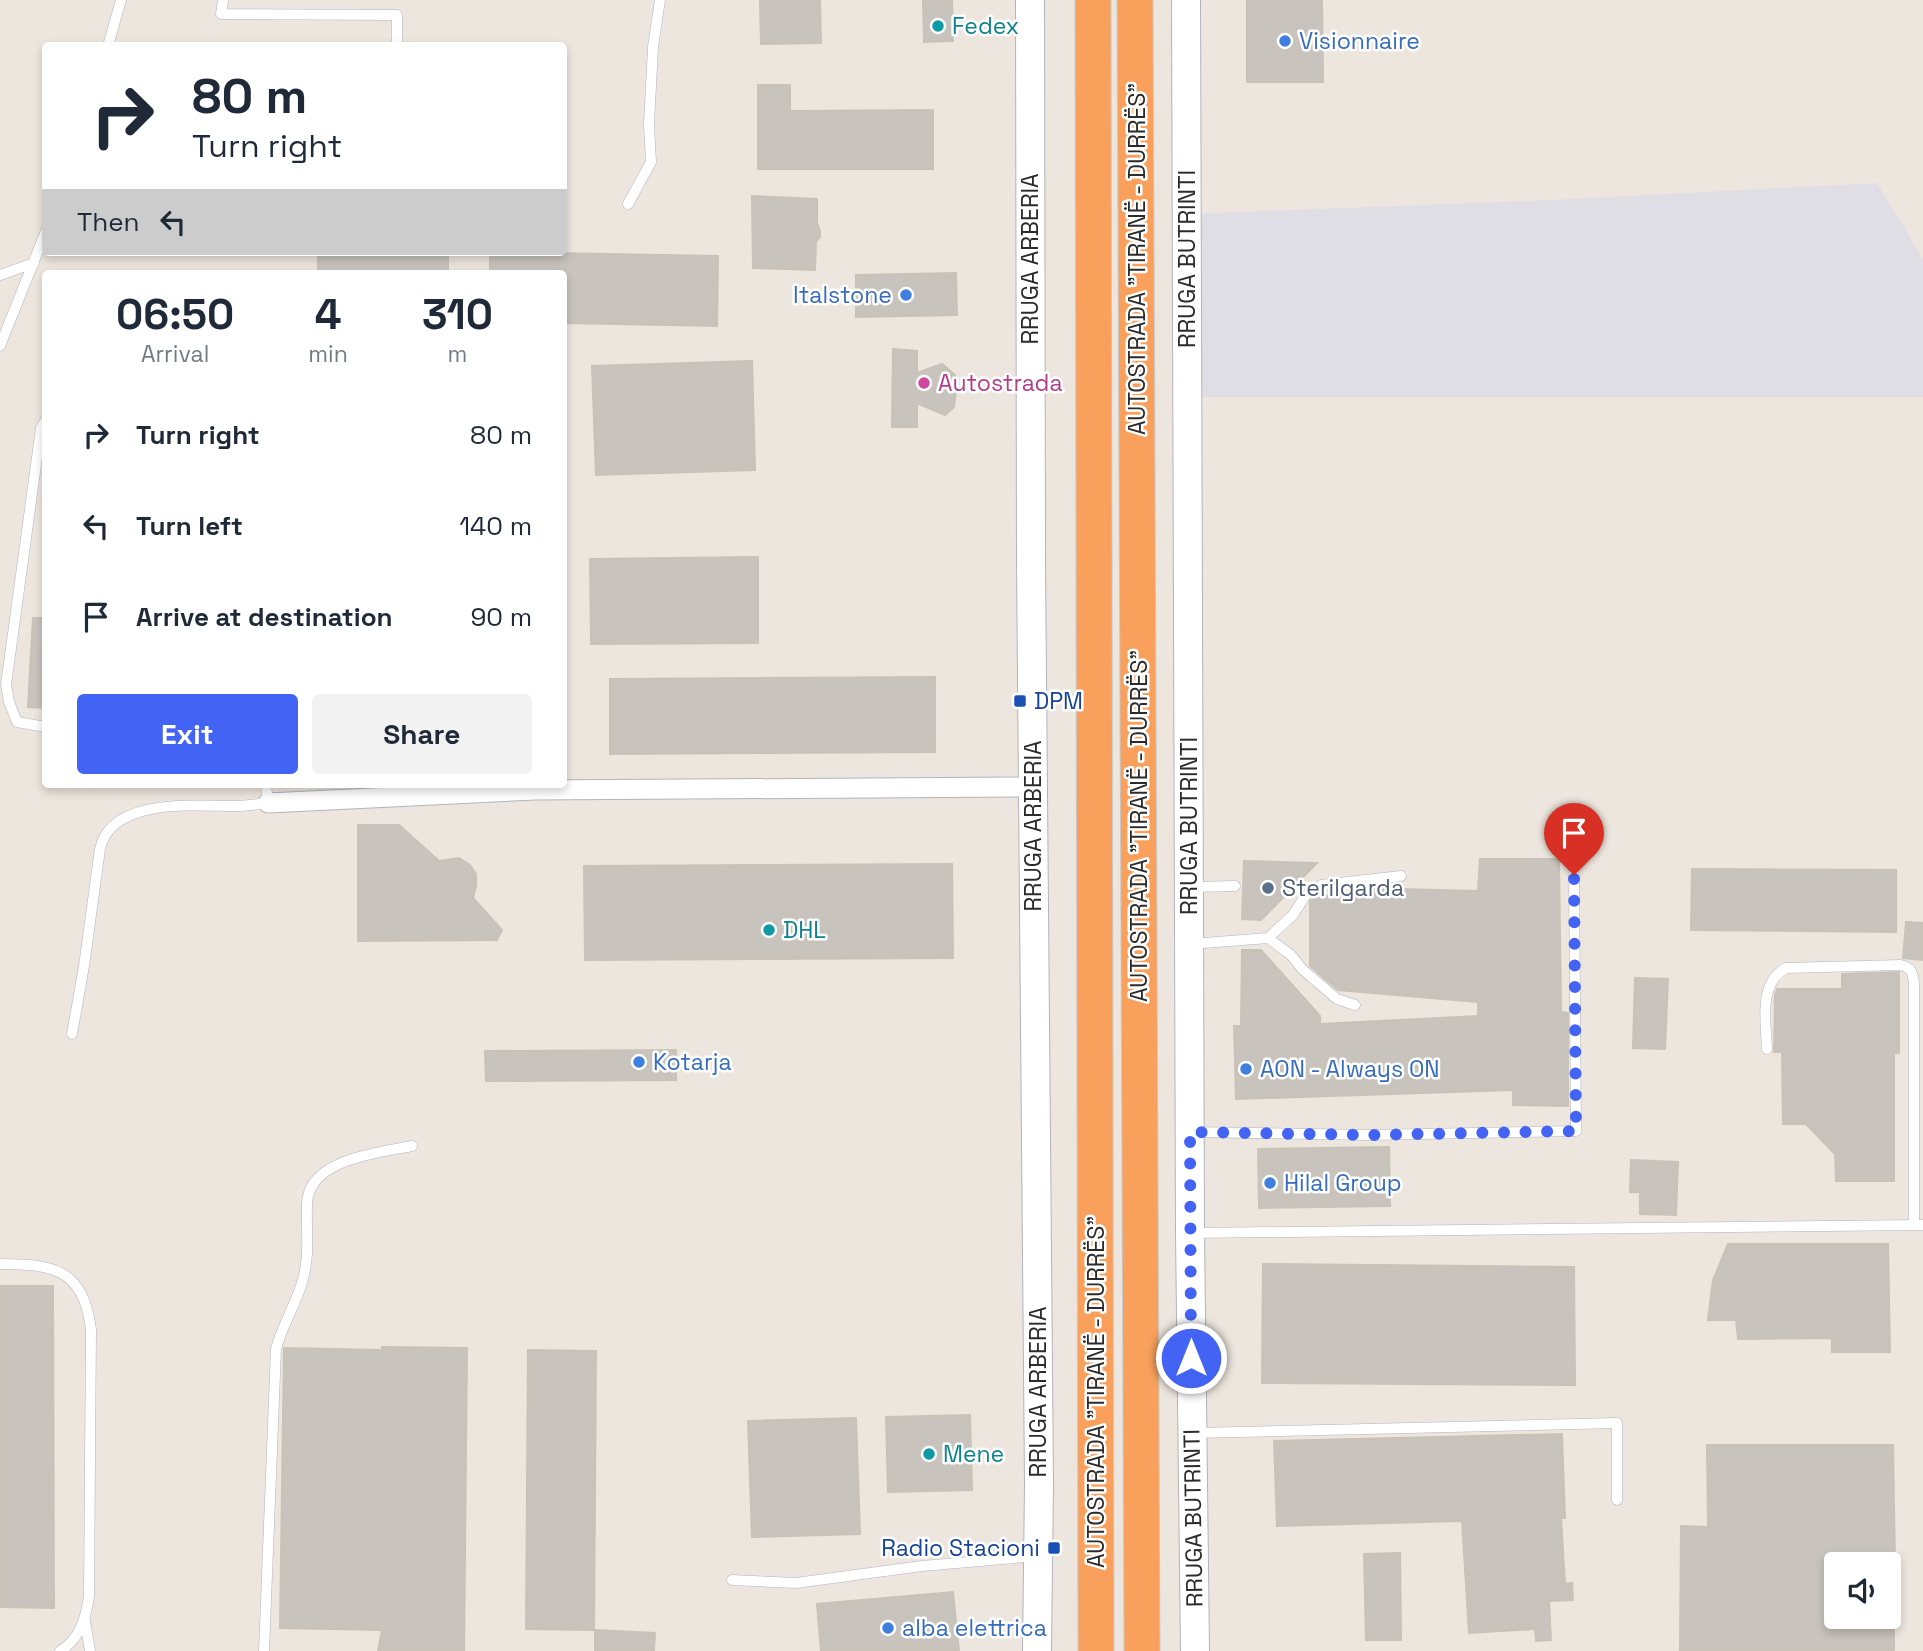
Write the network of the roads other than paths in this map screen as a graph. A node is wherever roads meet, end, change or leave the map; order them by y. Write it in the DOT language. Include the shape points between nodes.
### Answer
graph roads {
  1 [pos="121,0"];
  2 [pos="223,0"];
  3 [pos="660,0"];
  4 [pos="1030,0"];
  5 [pos="1093,0"];
  6 [pos="1136,0"];
  7 [pos="1186,0"];
  8 [pos="109,42"];
  9 [pos="397,42"];
  10 [pos="628,204"];
  11 [pos="42,242"];
  12 [pos="34,263"];
  13 [pos="0,275"];
  14 [pos="0,346"];
  15 [pos="42,426"];
  16 [pos="42,726"];
  17 [pos="1033,787"];
  18 [pos="267,793"];
  19 [pos="1574,875"];
  20 [pos="1401,876"];
  21 [pos="1235,886"];
  22 [pos="1189,887"];
  23 [pos="1268,938"];
  24 [pos="1189,944"];
  25 [pos="1355,1004"];
  26 [pos="72,1034"];
  27 [pos="1767,1049"];
  28 [pos="1190,1132"];
  29 [pos="412,1146"];
  30 [pos="1919,1225"];
  31 [pos="1190,1233"];
  32 [pos="0,1264"];
  33 [pos="1191,1433"];
  34 [pos="1617,1500"];
  35 [pos="1038,1556"];
  36 [pos="732,1580"];
  37 [pos="85,1619"];
  38 [pos="60,1651"];
  39 [pos="90,1651"];
  40 [pos="264,1651"];
  41 [pos="1037,1651"];
  42 [pos="1097,1651"];
  43 [pos="1142,1651"];
  44 [pos="1195,1651"];
  1 -- 8 [label="lane"];
  2 -- 9 [label="lane" via="221,14 397,15"];
  3 -- 10 [label="lane" via="653,47 651,162"];
  4 -- 17 [label="main road, RRUGA ARBERIA"];
  5 -- 42 [label="highway, AUTOSTRADA \"TIRANË - DURRËS\""];
  6 -- 43 [label="highway, AUTOSTRADA \"TIRANË - DURRËS\""];
  7 -- 22 [label="main road, RRUGA BUTRINTI"];
  11 -- 12 [label="lane"];
  12 -- 13 [label="lane"];
  12 -- 14 [label="lane"];
  15 -- 16 [label="lane" via="6,685 17,722"];
  17 -- 18 [label="street"];
  17 -- 35 [label="main road, RRUGA ARBERIA"];
  18 -- 26 [label="lane" via="239,806 160,807 125,818 107,832 100,849"];
  19 -- 28 [label="lane" via="1576,1131"];
  20 -- 23 [label="lane" via="1321,885 1305,896 1293,915"];
  21 -- 22 [label="lane"];
  22 -- 24 [label="main road, RRUGA BUTRINTI"];
  23 -- 24 [label="lane"];
  23 -- 25 [label="lane" via="1337,999"];
  24 -- 28 [label="main road, RRUGA BUTRINTI"];
  27 -- 30 [label="lane" via="1766,993 1786,968 1907,966 1914,985"];
  28 -- 31 [label="main road, RRUGA BUTRINTI"];
  29 -- 40 [label="lane" via="334,1165 315,1182 307,1200 308,1252 303,1280 275,1349"];
  30 -- 31 [label="lane"];
  31 -- 33 [label="main road, RRUGA BUTRINTI"];
  32 -- 37 [label="lane" via="59,1271 72,1280 88,1305 89,1583"];
  33 -- 34 [label="lane" via="1618,1423"];
  33 -- 44 [label="main road, RRUGA BUTRINTI" via="1200,1548"];
  35 -- 36 [label="lane" via="796,1583"];
  35 -- 41 [label="main road, RRUGA ARBERIA"];
  37 -- 38 [label="lane" via="73,1641"];
  37 -- 39 [label="lane"];
}
